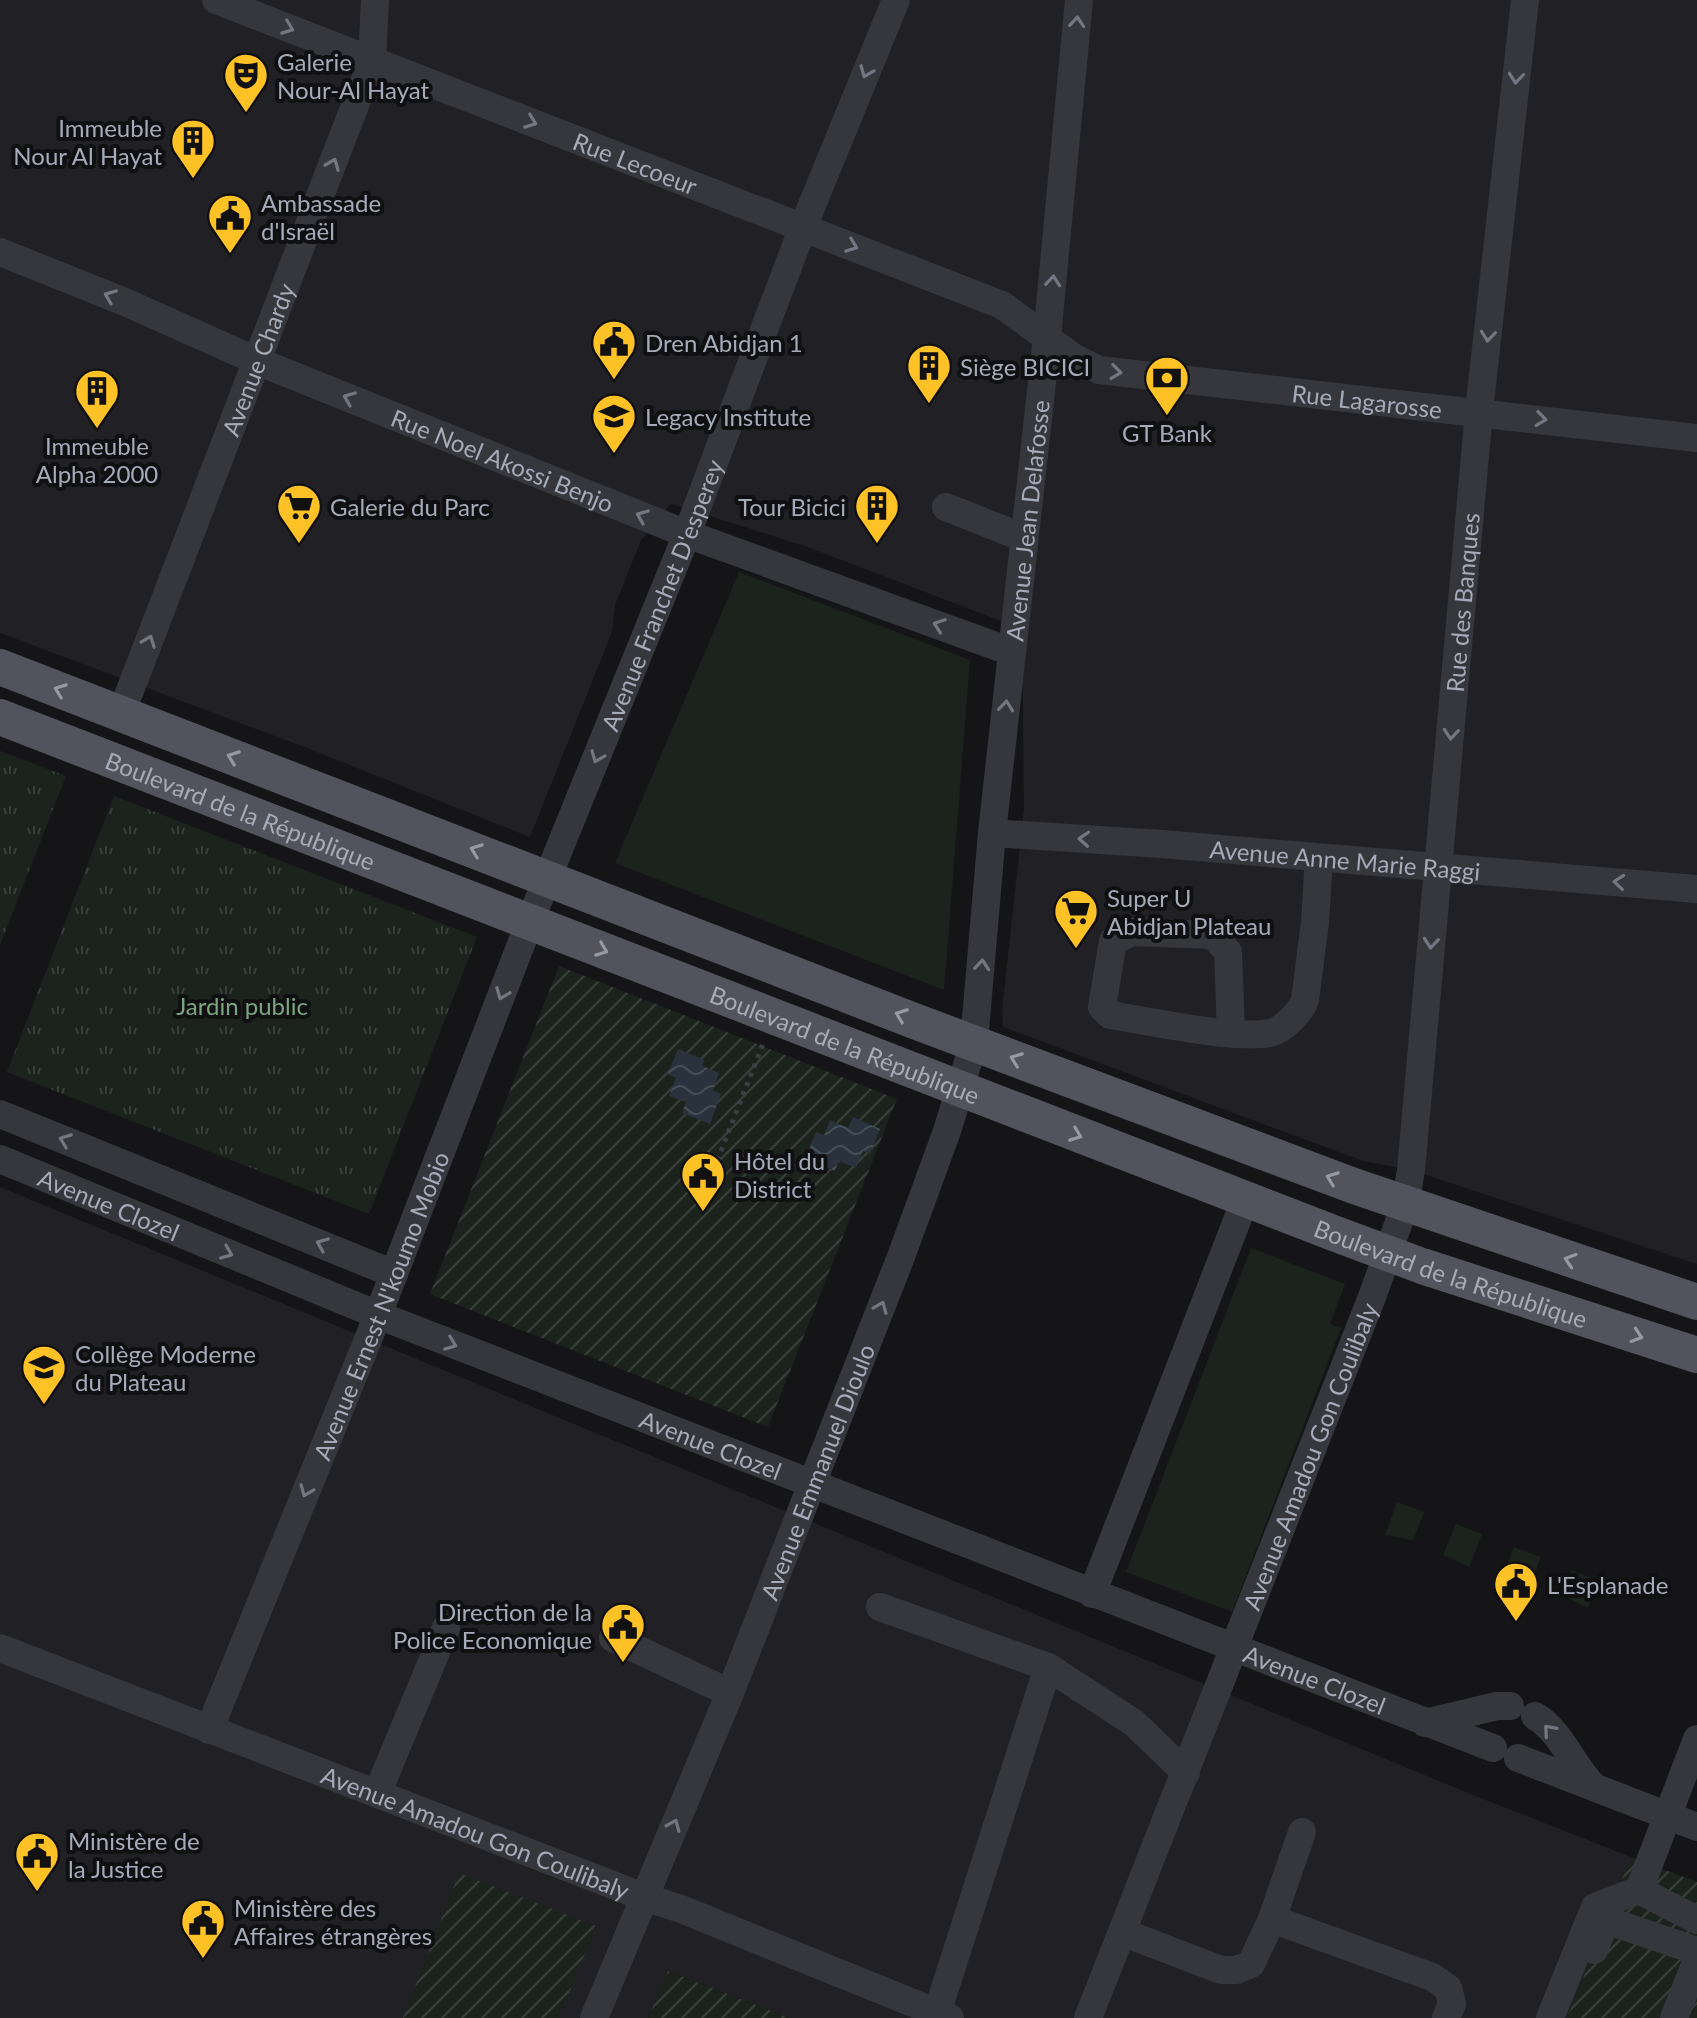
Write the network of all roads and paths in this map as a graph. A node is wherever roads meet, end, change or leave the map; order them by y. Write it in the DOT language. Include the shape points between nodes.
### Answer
graph roads {
  1 [pos="216,0"];
  2 [pos="375,0"];
  3 [pos="896,0"];
  4 [pos="1079,0"];
  5 [pos="1525,0"];
  6 [pos="372,61"];
  7 [pos="803,227"];
  8 [pos="0,252"];
  9 [pos="1047,337"];
  10 [pos="257,361"];
  11 [pos="1479,411"];
  12 [pos="1697,438"];
  13 [pos="946,507"];
  14 [pos="687,534"];
  15 [pos="1024,538"];
  16 [pos="1012,652"];
  17 [pos="0,667"];
  18 [pos="121,714"];
  19 [pos="0,717"];
  20 [pos="992,833"];
  21 [pos="1319,858"];
  22 [pos="1438,866"];
  23 [pos="549,877"];
  24 [pos="1697,889"];
  25 [pos="530,921"];
  26 [pos="774,1017"];
  27 [pos="1231,1033"];
  28 [pos="974,1042"];
  29 [pos="960,1089"];
  30 [pos="0,1114"];
  31 [pos="0,1159"];
  32 [pos="710,1179"];
  33 [pos="1245,1200"];
  34 [pos="1405,1205"];
  35 [pos="1388,1253"];
  36 [pos="394,1274"];
  37 [pos="1697,1302"];
  38 [pos="378,1315"];
  39 [pos="1697,1355"];
  40 [pos="811,1484"];
  41 [pos="1092,1594"];
  42 [pos="880,1607"];
  43 [pos="446,1628"];
  44 [pos="613,1638"];
  45 [pos="1235,1647"];
  46 [pos="0,1648"];
  47 [pos="1048,1667"];
  48 [pos="730,1693"];
  49 [pos="1424,1723"];
  50 [pos="209,1730"];
  51 [pos="1697,1739"];
  52 [pos="1186,1773"];
  53 [pos="1596,1790"];
  54 [pos="377,1794"];
  55 [pos="1667,1816"];
  56 [pos="1697,1827"];
  57 [pos="1302,1832"];
  58 [pos="1639,1890"];
  59 [pos="644,1897"];
  60 [pos="1272,1919"];
  61 [pos="1697,1920"];
  62 [pos="1122,1932"];
  63 [pos="1697,1951"];
  64 [pos="1697,1960"];
  65 [pos="943,2015"];
  66 [pos="594,2018"];
  67 [pos="1088,2018"];
  68 [pos="1446,2018"];
  69 [pos="1550,2018"];
  70 [pos="1567,2018"];
  71 [pos="1674,2018"];
  1 -- 6 [label="street, Rue Lecoeur, one-way"];
  2 -- 6 [label="street, Avenue Chardy"];
  3 -- 7 [label="street, Avenue Franchet D'esperey, one-way"];
  9 -- 4 [label="street, Avenue Jean Delafosse, one-way"];
  5 -- 11 [label="street, Rue des Banques, one-way"];
  6 -- 7 [label="street, Rue Lecoeur, one-way"];
  10 -- 6 [label="street, Avenue Chardy, one-way"];
  7 -- 9 [label="street, Rue Lecoeur, one-way" via="1002,305"];
  7 -- 14 [label="street, Avenue Franchet D'esperey"];
  10 -- 8 [label="street, Rue Noel Akossi Benjo, one-way"];
  9 -- 11 [label="street, Rue Lagarosse, one-way" via="1099,370"];
  9 -- 15 [label="street, Avenue Jean Delafosse"];
  14 -- 10 [label="street, Rue Noel Akossi Benjo, one-way"];
  18 -- 10 [label="street, Avenue Chardy, one-way"];
  11 -- 12 [label="street, Rue Lagarosse, one-way"];
  11 -- 22 [label="street, Rue des Banques, one-way"];
  13 -- 15 [label="street"];
  16 -- 14 [label="street, Rue Noel Akossi Benjo, one-way"];
  14 -- 23 [label="street, Avenue Franchet D'esperey, one-way"];
  15 -- 16 [label="street, Avenue Jean Delafosse"];
  20 -- 16 [label="street, Avenue Jean Delafosse, one-way"];
  18 -- 17 [label="main road, Boulevard de la République, one-way"];
  23 -- 18 [label="main road, Boulevard de la République, one-way"];
  19 -- 25 [label="main road, Boulevard de la République"];
  21 -- 20 [label="street, Avenue Anne Marie Raggi, one-way"];
  28 -- 20 [label="street, Avenue Jean Delafosse, one-way"];
  21 -- 22 [label="street, Avenue Anne Marie Raggi"];
  21 -- 27 [label="street" via="1301,1010 1273,1033"];
  24 -- 22 [label="street, Avenue Anne Marie Raggi, one-way"];
  22 -- 34 [label="street, Rue des Banques, one-way"];
  23 -- 25 [label="street, Avenue Ernest N'koumo Mobio"];
  28 -- 23 [label="main road, Boulevard de la République, one-way"];
  25 -- 26 [label="main road, Boulevard de la République, one-way"];
  25 -- 36 [label="street, Avenue Ernest N'koumo Mobio, one-way"];
  26 -- 29 [label="main road, Boulevard de la République"];
  26 -- 32 [label="path"];
  27 -- 27 [label="street" via="1110,1015 1102,1007 1113,941 1132,932 1213,935 1228,952"];
  28 -- 29 [label="street, Avenue Emmanuel Dioulo"];
  34 -- 28 [label="main road, Boulevard de la République, one-way"];
  29 -- 33 [label="main road, Boulevard de la République, one-way"];
  40 -- 29 [label="street, Avenue Emmanuel Dioulo, one-way"];
  36 -- 30 [label="street, one-way"];
  31 -- 38 [label="street, Avenue Clozel, one-way"];
  33 -- 35 [label="main road, Boulevard de la République"];
  33 -- 41 [label="street"];
  34 -- 35 [label="street, Avenue Amadou Gon Coulibaly"];
  37 -- 34 [label="main road, Boulevard de la République, one-way"];
  35 -- 39 [label="main road, Boulevard de la République, one-way"];
  35 -- 45 [label="street, Avenue Amadou Gon Coulibaly"];
  36 -- 38 [label="street, Avenue Ernest N'koumo Mobio"];
  38 -- 40 [label="street, Avenue Clozel, one-way"];
  38 -- 50 [label="street, Avenue Ernest N'koumo Mobio, one-way"];
  40 -- 41 [label="street, Avenue Clozel"];
  40 -- 48 [label="street, Avenue Emmanuel Dioulo"];
  41 -- 45 [label="street, Avenue Clozel"];
  42 -- 47 [label="street"];
  43 -- 54 [label="street"];
  44 -- 48 [label="street"];
  45 -- 49 [label="street, Avenue Clozel"];
  45 -- 52 [label="street, Avenue Amadou Gon Coulibaly"];
  46 -- 50 [label="street, Avenue Amadou Gon Coulibaly"];
  47 -- 52 [label="street" via="1134,1723"];
  47 -- 65 [label="street"];
  59 -- 48 [label="street, Avenue Emmanuel Dioulo, one-way"];
  49 -- 53 [label="street, Avenue Clozel"];
  53 -- 49 [label="street, one-way" via="1544,1722 1522,1711 1497,1706"];
  50 -- 54 [label="street, Avenue Amadou Gon Coulibaly"];
  51 -- 55 [label="street"];
  52 -- 62 [label="street, Avenue Amadou Gon Coulibaly"];
  53 -- 55 [label="street, Avenue Clozel"];
  54 -- 59 [label="street, Avenue Amadou Gon Coulibaly"];
  55 -- 56 [label="street, Avenue Clozel"];
  55 -- 58 [label="street"];
  57 -- 60 [label="street"];
  58 -- 61 [label="street"];
  58 -- 69 [label="street" via="1595,1907"];
  59 -- 65 [label="street, Avenue Amadou Gon Coulibaly"];
  59 -- 66 [label="street, Avenue Emmanuel Dioulo"];
  60 -- 62 [label="street" via="1251,1964 1236,1970 1221,1970"];
  60 -- 68 [label="street" via="1432,1977 1448,1988 1452,2004"];
  62 -- 67 [label="street, Avenue Amadou Gon Coulibaly"];
  63 -- 70 [label="street" via="1606,1920"];
  64 -- 71 [label="street"];
}
